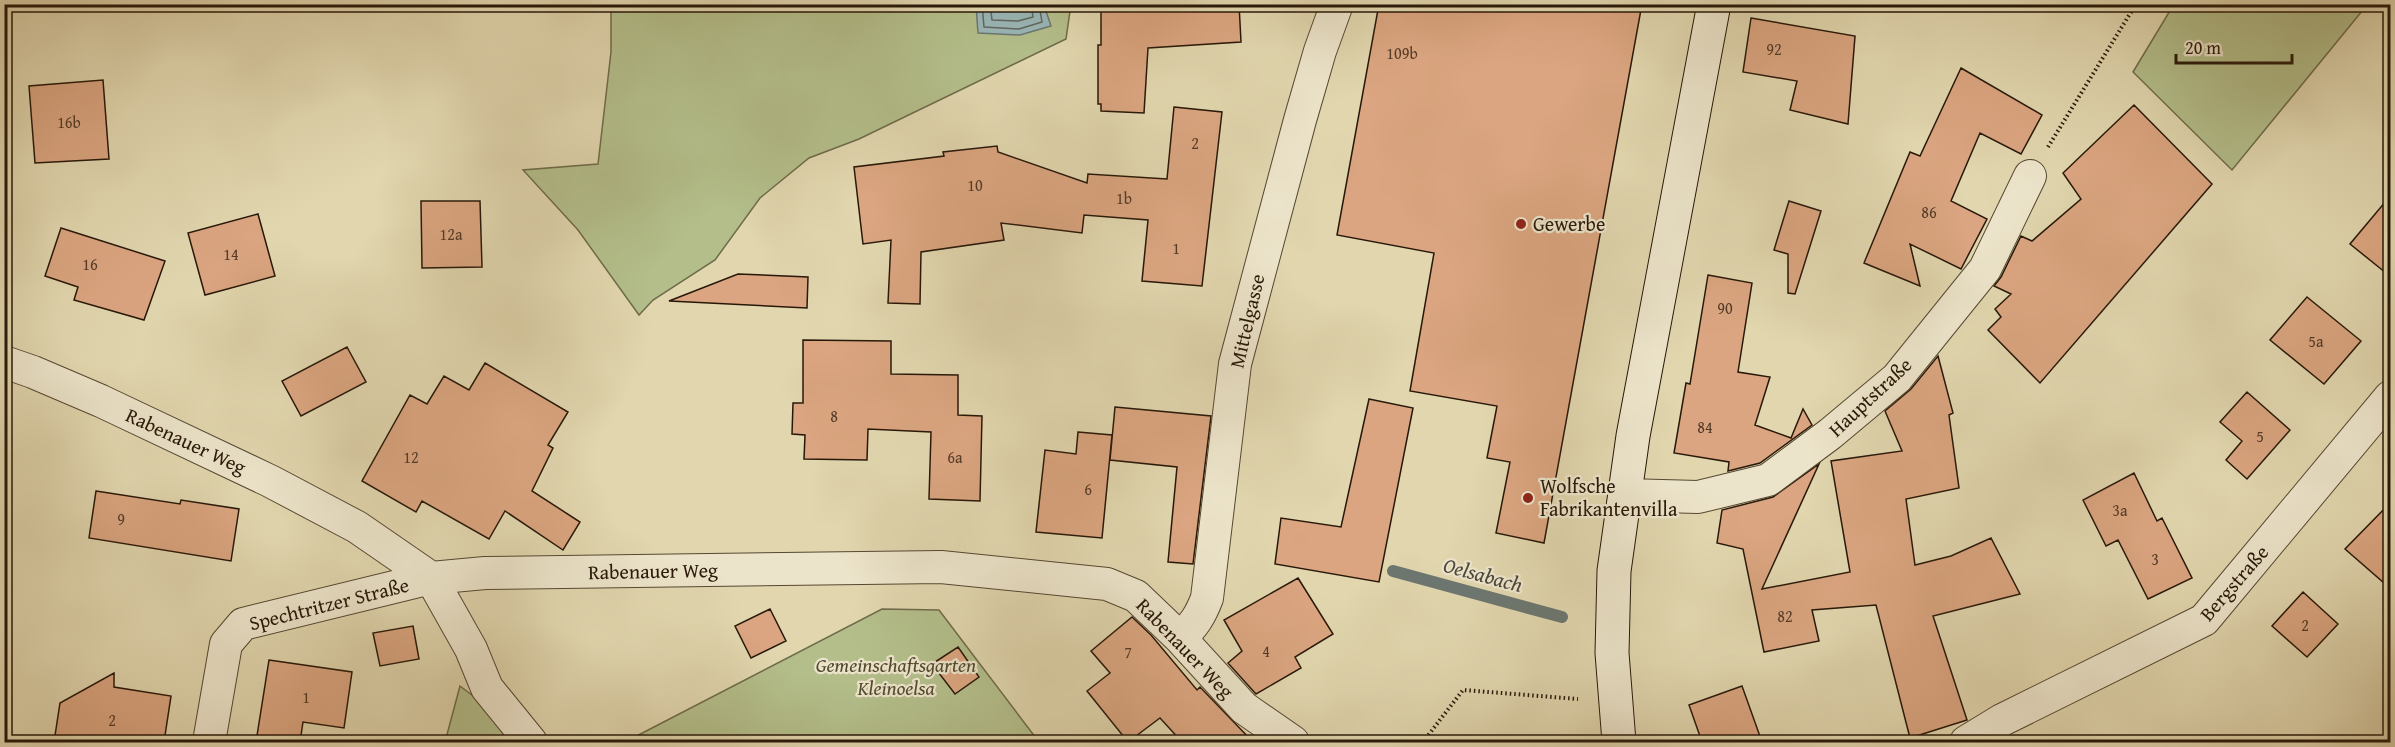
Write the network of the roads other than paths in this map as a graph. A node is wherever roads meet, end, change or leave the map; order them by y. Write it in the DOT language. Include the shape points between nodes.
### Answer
graph roads {
  1 [pos="1337,4"];
  2 [pos="1714,4"];
  3 [pos="2030,176"];
  4 [pos="4,362"];
  5 [pos="2391,397"];
  6 [pos="1625,495"];
  7 [pos="431,578"];
  8 [pos="1180,638"];
  9 [pos="208,742"];
  10 [pos="531,742"];
  11 [pos="1293,742"];
  12 [pos="1619,742"];
  13 [pos="1966,742"];
  1 -- 8 [label="street, Mittelgasse" via="1300,120 1235,364 1207,598 1192,627"];
  2 -- 6 [label="main road"];
  3 -- 6 [label="street, Hauptstraße" via="1985,269 1897,378 1830,434 1768,480 1698,497"];
  4 -- 7 [label="street, Rabenauer Weg" via="101,401 270,481 357,527"];
  5 -- 13 [label="street, Bergstraße" via="2204,620 2002,720"];
  6 -- 12 [label="main road" via="1614,571 1612,653"];
  7 -- 8 [label="street, Rabenauer Weg" via="485,573 941,567 1107,584 1136,596"];
  7 -- 9 [label="street, Spechtritzer Straße" via="243,624 226,644"];
  7 -- 10 [label="street" via="471,649 487,688"];
  8 -- 11 [label="street, Rabenauer Weg" via="1244,708"];
}
